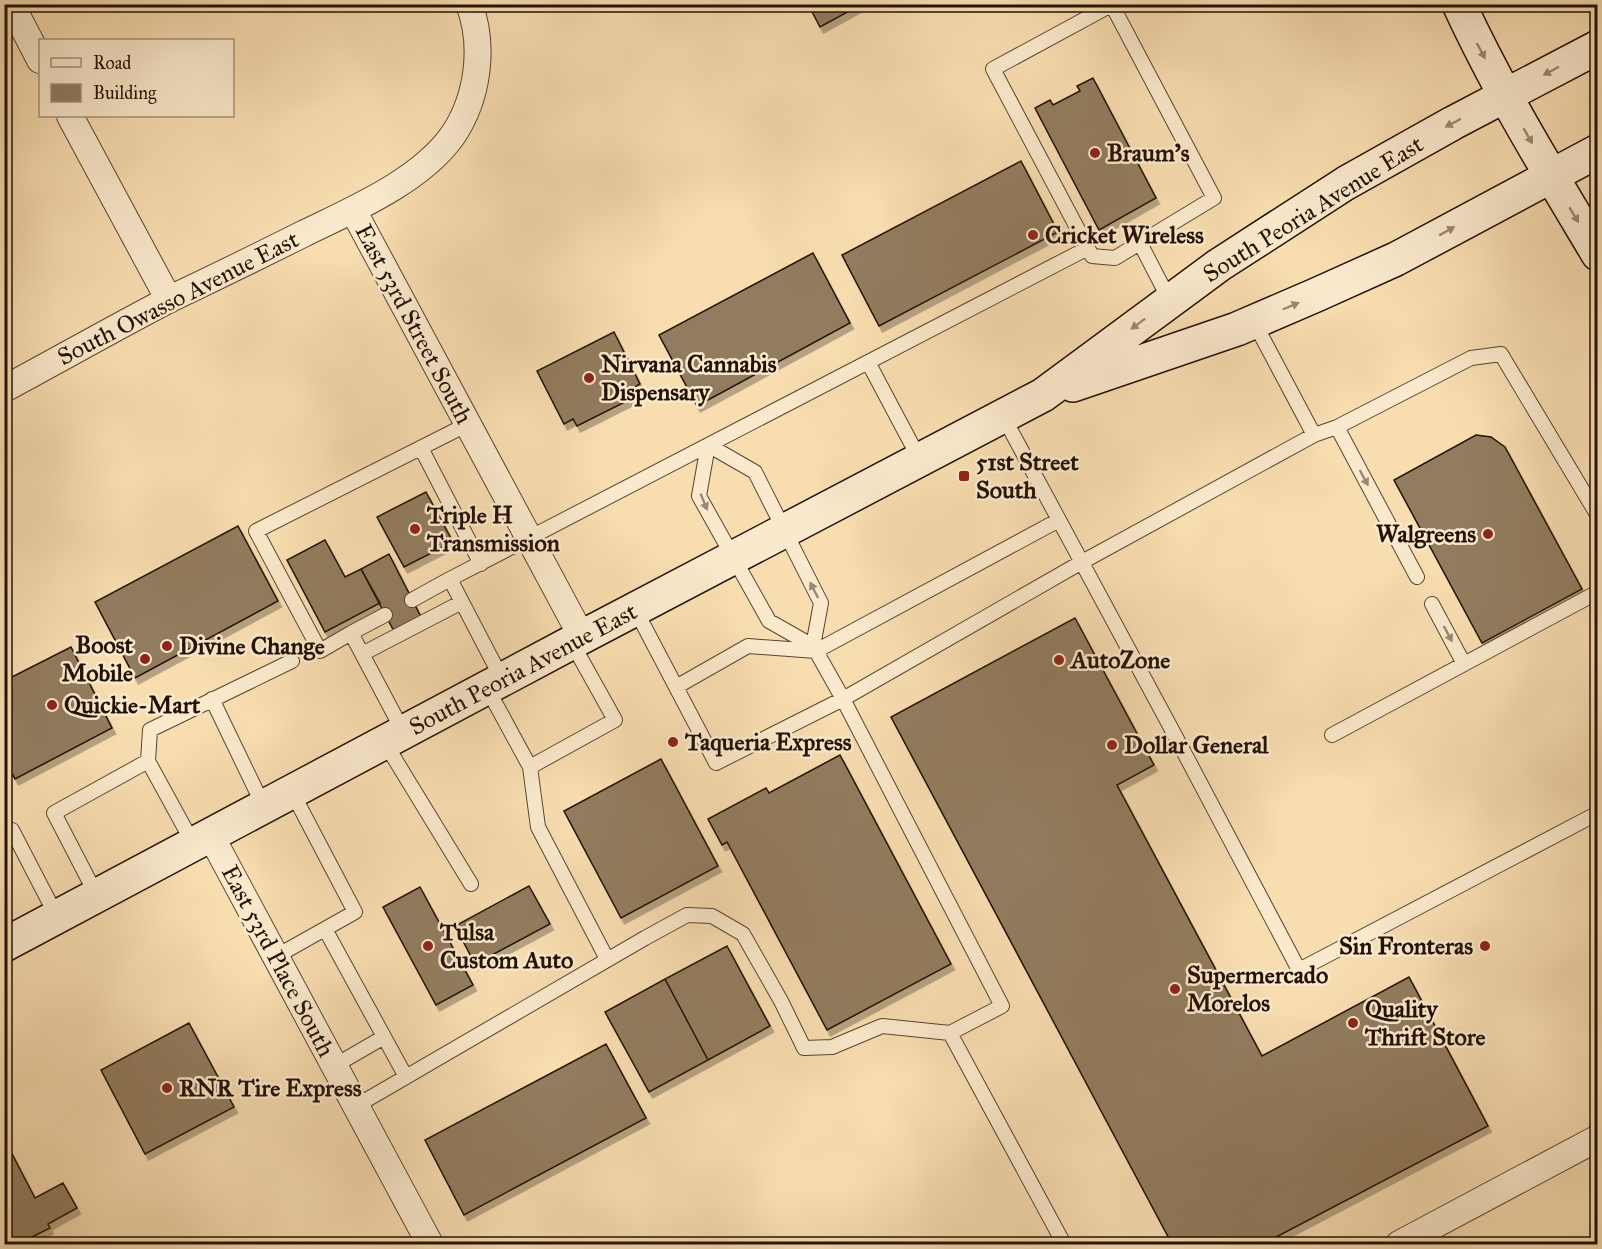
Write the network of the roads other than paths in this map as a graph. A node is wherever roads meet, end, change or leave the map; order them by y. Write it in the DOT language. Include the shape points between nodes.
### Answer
graph roads {
  1 [pos="11,4"];
  2 [pos="469,4"];
  3 [pos="1459,4"];
  4 [pos="1112,5"];
  5 [pos="1598,47"];
  6 [pos="39,58"];
  7 [pos="1505,96"];
  8 [pos="71,117"];
  9 [pos="1598,151"];
  10 [pos="1551,176"];
  11 [pos="353,210"];
  12 [pos="1140,243"];
  13 [pos="1088,248"];
  14 [pos="1598,254"];
  15 [pos="170,300"];
  16 [pos="1170,301"];
  17 [pos="1254,322"];
  18 [pos="868,362"];
  19 [pos="4,389"];
  20 [pos="1043,395"];
  21 [pos="1003,416"];
  22 [pos="468,424"];
  23 [pos="1336,427"];
  24 [pos="1314,435"];
  25 [pos="708,445"];
  26 [pos="421,448"];
  27 [pos="920,460"];
  28 [pos="1598,516"];
  29 [pos="1059,520"];
  30 [pos="784,532"];
  31 [pos="529,538"];
  32 [pos="734,558"];
  33 [pos="1082,562"];
  34 [pos="481,564"];
  35 [pos="1417,577"];
  36 [pos="450,579"];
  37 [pos="1598,592"];
  38 [pos="412,600"];
  39 [pos="462,602"];
  40 [pos="1432,604"];
  41 [pos="635,609"];
  42 [pos="385,615"];
  43 [pos="351,633"];
  44 [pos="577,640"];
  45 [pos="815,649"];
  46 [pos="362,654"];
  47 [pos="292,661"];
  48 [pos="1464,664"];
  49 [pos="495,684"];
  50 [pos="676,687"];
  51 [pos="212,699"];
  52 [pos="843,699"];
  53 [pos="1332,735"];
  54 [pos="394,738"];
  55 [pos="148,761"];
  56 [pos="530,767"];
  57 [pos="278,800"];
  58 [pos="1598,813"];
  59 [pos="4,834"];
  60 [pos="202,840"];
  61 [pos="471,884"];
  62 [pos="97,896"];
  63 [pos="57,917"];
  64 [pos="325,929"];
  65 [pos="4,945"];
  66 [pos="276,957"];
  67 [pos="607,960"];
  68 [pos="950,1033"];
  69 [pos="384,1037"];
  70 [pos="334,1066"];
  71 [pos="406,1077"];
  72 [pos="356,1106"];
  73 [pos="1598,1138"];
  74 [pos="430,1245"];
  75 [pos="1064,1245"];
  76 [pos="1399,1245"];
  1 -- 6 [label="street"];
  2 -- 11 [label="street, East 53rd Street South" via="477,38 473,87 452,136 403,181"];
  3 -- 7 [label="main road, one-way"];
  4 -- 12 [label="lane" via="1214,198"];
  4 -- 13 [label="lane" via="993,69"];
  5 -- 7 [label="main road, South Peoria Avenue East, one-way"];
  7 -- 10 [label="main road, one-way"];
  7 -- 16 [label="main road, South Peoria Avenue East, one-way" via="1346,183 1219,264"];
  8 -- 15 [label="street"];
  9 -- 10 [label="main road, South Peoria Avenue East"];
  10 -- 14 [label="main road, one-way"];
  17 -- 10 [label="main road, South Peoria Avenue East, one-way" via="1396,259"];
  11 -- 15 [label="street, South Owasso Avenue East"];
  11 -- 22 [label="street, East 53rd Street South"];
  12 -- 13 [label="lane" via="1115,258 1092,256"];
  12 -- 16 [label="lane"];
  13 -- 18 [label="lane"];
  15 -- 19 [label="street, South Owasso Avenue East"];
  16 -- 20 [label="main road, South Peoria Avenue East, one-way"];
  17 -- 20 [label="main road, South Peoria Avenue East"];
  17 -- 24 [label="lane"];
  18 -- 25 [label="lane"];
  18 -- 27 [label="lane"];
  20 -- 21 [label="main road, South Peoria Avenue East"];
  21 -- 27 [label="main road, South Peoria Avenue East"];
  21 -- 29 [label="lane"];
  22 -- 26 [label="lane"];
  22 -- 31 [label="street, East 53rd Street South"];
  23 -- 24 [label="lane"];
  23 -- 28 [label="lane" via="1471,358 1502,354"];
  23 -- 35 [label="lane, one-way"];
  24 -- 33 [label="lane"];
  25 -- 30 [label="lane" via="755,472"];
  25 -- 31 [label="lane"];
  25 -- 32 [label="lane, one-way" via="699,496"];
  26 -- 34 [label="lane"];
  26 -- 43 [label="lane" via="256,531 320,651"];
  27 -- 30 [label="main road, South Peoria Avenue East"];
  29 -- 33 [label="lane"];
  29 -- 45 [label="lane"];
  30 -- 32 [label="main road, South Peoria Avenue East"];
  45 -- 30 [label="lane, one-way" via="821,603"];
  31 -- 34 [label="lane"];
  31 -- 44 [label="street, East 53rd Street South"];
  32 -- 41 [label="main road, South Peoria Avenue East"];
  32 -- 45 [label="lane" via="769,621"];
  33 -- 52 [label="lane"];
  33 -- 58 [label="lane" via="1299,970"];
  34 -- 36 [label="lane"];
  36 -- 38 [label="lane"];
  36 -- 39 [label="lane"];
  37 -- 48 [label="lane"];
  39 -- 46 [label="lane"];
  39 -- 49 [label="lane"];
  40 -- 48 [label="lane, one-way"];
  41 -- 44 [label="main road, South Peoria Avenue East"];
  41 -- 50 [label="lane"];
  42 -- 43 [label="lane"];
  43 -- 46 [label="lane"];
  44 -- 49 [label="main road, South Peoria Avenue East"];
  44 -- 56 [label="lane" via="615,720"];
  45 -- 50 [label="lane" via="748,645"];
  45 -- 52 [label="lane"];
  46 -- 54 [label="lane"];
  47 -- 51 [label="lane"];
  48 -- 53 [label="lane"];
  49 -- 54 [label="main road, South Peoria Avenue East"];
  49 -- 56 [label="lane"];
  50 -- 52 [label="lane" via="716,763"];
  51 -- 55 [label="lane" via="150,730"];
  51 -- 57 [label="lane"];
  52 -- 68 [label="lane" via="1002,1006"];
  54 -- 57 [label="main road, South Peoria Avenue East"];
  54 -- 61 [label="lane"];
  55 -- 60 [label="lane"];
  55 -- 62 [label="lane" via="54,813"];
  56 -- 67 [label="lane" via="538,827"];
  57 -- 60 [label="main road, South Peoria Avenue East"];
  57 -- 64 [label="lane" via="355,912"];
  59 -- 63 [label="lane" via="12,830"];
  60 -- 62 [label="main road, South Peoria Avenue East"];
  60 -- 66 [label="street, East 53rd Place South"];
  62 -- 63 [label="main road, South Peoria Avenue East"];
  63 -- 65 [label="main road, South Peoria Avenue East"];
  64 -- 66 [label="lane"];
  64 -- 69 [label="lane"];
  66 -- 70 [label="street, East 53rd Place South"];
  67 -- 68 [label="lane" via="687,915 712,916 743,934 804,1048 832,1047 882,1026"];
  67 -- 71 [label="lane"];
  68 -- 75 [label="lane"];
  69 -- 70 [label="lane"];
  69 -- 71 [label="lane"];
  70 -- 72 [label="street, East 53rd Place South"];
  71 -- 72 [label="lane"];
  72 -- 74 [label="street, East 53rd Place South"];
  73 -- 76 [label="street"];
}
